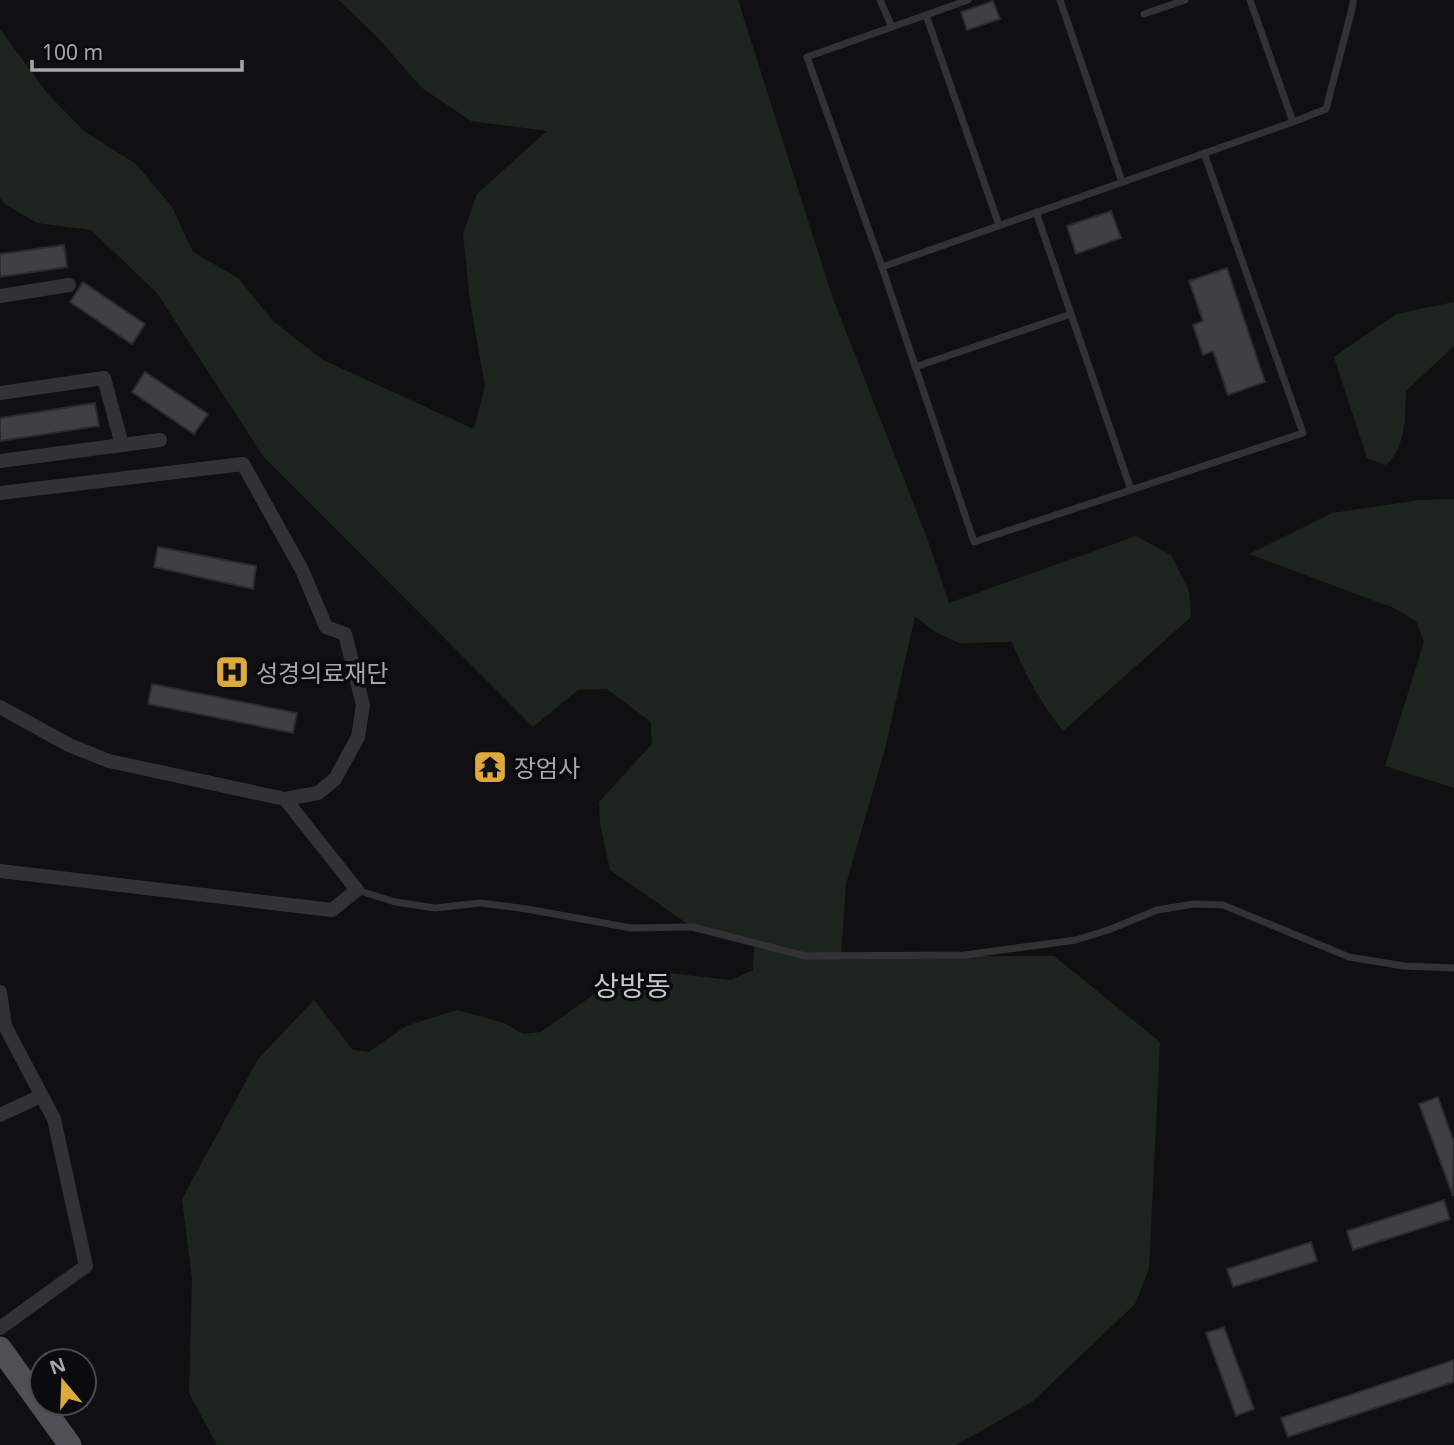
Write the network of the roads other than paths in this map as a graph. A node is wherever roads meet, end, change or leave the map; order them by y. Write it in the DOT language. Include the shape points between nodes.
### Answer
graph roads {
  1 [pos="880,0"];
  2 [pos="968,0"];
  3 [pos="1060,0"];
  4 [pos="1185,0"];
  5 [pos="1250,0"];
  6 [pos="1353,0"];
  7 [pos="1144,14"];
  8 [pos="926,15"];
  9 [pos="892,27"];
  10 [pos="1293,122"];
  11 [pos="1205,153"];
  12 [pos="1122,182"];
  13 [pos="1037,212"];
  14 [pos="999,225"];
  15 [pos="881,267"];
  16 [pos="69,285"];
  17 [pos="0,296"];
  18 [pos="1071,314"];
  19 [pos="915,368"];
  20 [pos="0,393"];
  21 [pos="160,440"];
  22 [pos="122,445"];
  23 [pos="0,461"];
  24 [pos="1131,490"];
  25 [pos="0,493"];
  26 [pos="0,707"];
  27 [pos="285,799"];
  28 [pos="0,871"];
  29 [pos="357,890"];
  30 [pos="1454,968"];
  31 [pos="0,992"];
  32 [pos="41,1096"];
  33 [pos="0,1115"];
  34 [pos="0,1328"];
  35 [pos="0,1348"];
  36 [pos="70,1445"];
  1 -- 9 [label="lane"];
  2 -- 8 [label="lane"];
  3 -- 12 [label="lane"];
  4 -- 7 [label="lane"];
  5 -- 10 [label="lane"];
  6 -- 10 [label="lane" via="1326,109"];
  8 -- 9 [label="lane"];
  8 -- 14 [label="lane"];
  9 -- 15 [label="lane" via="807,57"];
  10 -- 11 [label="lane"];
  11 -- 12 [label="lane"];
  11 -- 24 [label="lane" via="1303,433"];
  12 -- 13 [label="lane"];
  13 -- 14 [label="lane"];
  13 -- 18 [label="lane"];
  14 -- 15 [label="lane"];
  15 -- 19 [label="lane"];
  16 -- 17 [label="street"];
  18 -- 19 [label="lane"];
  18 -- 24 [label="lane"];
  19 -- 24 [label="lane" via="974,542"];
  20 -- 22 [label="street" via="104,378"];
  21 -- 22 [label="street"];
  22 -- 23 [label="street"];
  25 -- 27 [label="street" via="243,464 302,570 326,626 345,634 363,705 358,737 335,779 318,793"];
  26 -- 27 [label="street" via="109,761"];
  27 -- 29 [label="street"];
  28 -- 29 [label="street" via="332,910"];
  29 -- 30 [label="lane" via="435,908 480,903 631,928 692,927 805,956 965,955 1076,940 1157,910 1223,905 1349,957"];
  31 -- 32 [label="street" via="5,1026"];
  32 -- 33 [label="street"];
  32 -- 34 [label="street" via="54,1119 86,1266"];
  35 -- 36 [label="main road"];
}
